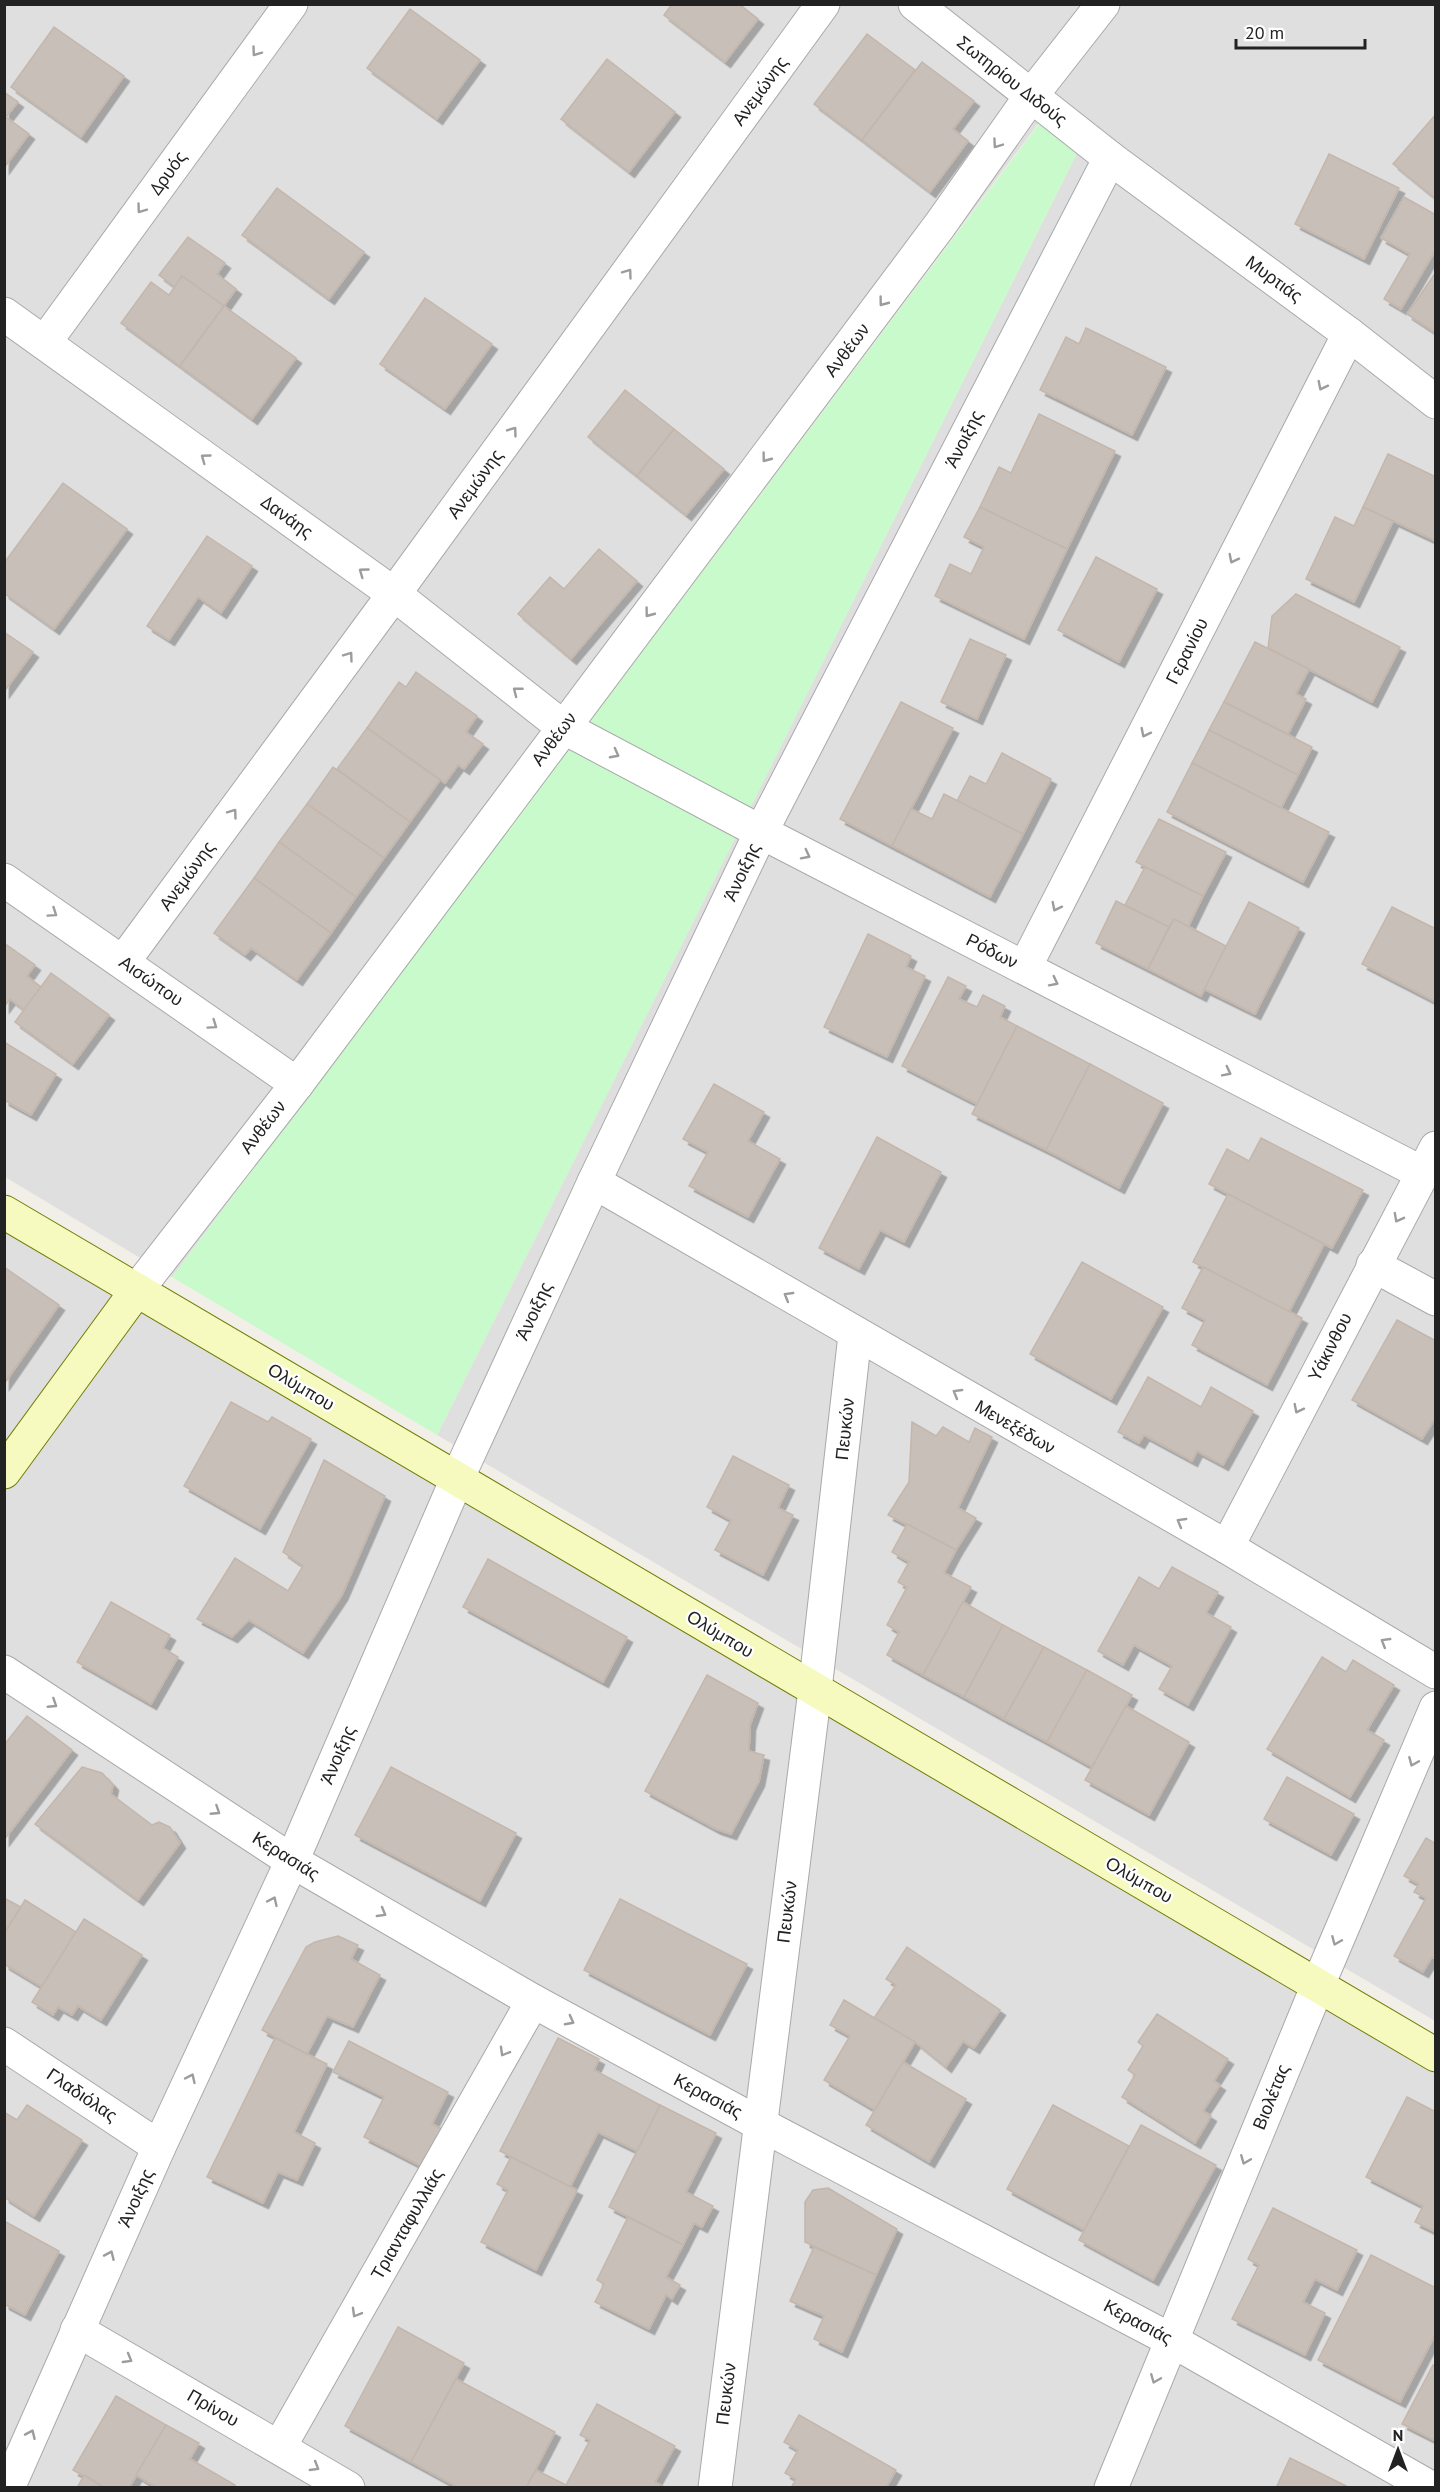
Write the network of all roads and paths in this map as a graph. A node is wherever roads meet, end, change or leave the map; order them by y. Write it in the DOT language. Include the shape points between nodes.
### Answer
graph roads {
  1 [pos="291,4"];
  2 [pos="823,4"];
  3 [pos="915,4"];
  4 [pos="1103,4"];
  5 [pos="1031,96"];
  6 [pos="1110,158"];
  7 [pos="4,314"];
  8 [pos="1349,334"];
  9 [pos="45,342"];
  10 [pos="1436,402"];
  11 [pos="394,594"];
  12 [pos="563,727"];
  13 [pos="761,832"];
  14 [pos="4,880"];
  15 [pos="123,962"];
  16 [pos="1025,967"];
  17 [pos="297,1084"];
  18 [pos="1429,1160"];
  19 [pos="594,1182"];
  20 [pos="4,1212"];
  21 [pos="1373,1265"];
  22 [pos="137,1290"];
  23 [pos="1436,1299"];
  24 [pos="855,1335"];
  25 [pos="4,1472"];
  26 [pos="457,1479"];
  27 [pos="1227,1547"];
  28 [pos="4,1672"];
  29 [pos="1436,1672"];
  30 [pos="815,1690"];
  31 [pos="1436,1708"];
  32 [pos="292,1861"];
  33 [pos="1318,1984"];
  34 [pos="533,2001"];
  35 [pos="4,2044"];
  36 [pos="1436,2055"];
  37 [pos="760,2124"];
  38 [pos="159,2147"];
  39 [pos="77,2330"];
  40 [pos="1171,2340"];
  41 [pos="280,2446"];
  42 [pos="8,2487"];
  43 [pos="348,2487"];
  44 [pos="715,2487"];
  45 [pos="1111,2487"];
  46 [pos="1431,2487"];
  1 -- 9 [label="street, Δρυός, one-way"];
  11 -- 2 [label="street, Ανεμώνης, one-way"];
  3 -- 5 [label="street, Σωτηρίου Διδούς"];
  4 -- 5 [label="street, Ανθέων"];
  5 -- 6 [label="street, Σωτηρίου Διδούς"];
  5 -- 12 [label="street, Ανθέων, one-way" via="940,225"];
  6 -- 8 [label="street, Μυρτιάς"];
  6 -- 13 [label="street, Άνοιξης"];
  7 -- 9 [label="street, Δανάης"];
  8 -- 10 [label="street, Μυρτιάς"];
  8 -- 16 [label="street, Γερανίου, one-way"];
  11 -- 9 [label="street, Δανάης, one-way"];
  12 -- 11 [label="street, Δανάης, one-way"];
  15 -- 11 [label="street, Ανεμώνης, one-way"];
  12 -- 13 [label="street, Ρόδων, one-way"];
  12 -- 17 [label="street, Ανθέων"];
  13 -- 16 [label="street, Ρόδων, one-way"];
  13 -- 19 [label="street, Άνοιξης"];
  14 -- 15 [label="street, Αισώπου, one-way"];
  15 -- 17 [label="street, Αισώπου, one-way"];
  16 -- 18 [label="street, Ρόδων, one-way"];
  17 -- 22 [label="street, Ανθέων"];
  18 -- 21 [label="street, Υάκινθου, one-way"];
  24 -- 19 [label="street, Μενεξέδων, one-way"];
  19 -- 26 [label="street, Άνοιξης"];
  20 -- 22 [label="street, Ολύμπου"];
  21 -- 23 [label="street"];
  21 -- 27 [label="street, Υάκινθου, one-way"];
  22 -- 25 [label="street, Ανθέων"];
  22 -- 26 [label="street, Ολύμπου"];
  27 -- 24 [label="street, Μενεξέδων, one-way"];
  24 -- 30 [label="street, Πευκών"];
  26 -- 30 [label="street, Ολύμπου"];
  26 -- 32 [label="street, Άνοιξης"];
  29 -- 27 [label="street, Μενεξέδων, one-way"];
  28 -- 32 [label="street, Κερασιάς, one-way"];
  30 -- 33 [label="street, Ολύμπου"];
  30 -- 37 [label="street, Πευκών"];
  31 -- 33 [label="street, Βιολέτας, one-way"];
  32 -- 34 [label="street, Κερασιάς, one-way"];
  38 -- 32 [label="street, Άνοιξης, one-way"];
  33 -- 36 [label="street, Ολύμπου"];
  33 -- 40 [label="street, Βιολέτας, one-way"];
  34 -- 37 [label="street, Κερασιάς, one-way"];
  34 -- 41 [label="street, Τριανταφυλλιάς, one-way"];
  35 -- 38 [label="street, Γλαδιόλας"];
  37 -- 40 [label="street, Κερασιάς"];
  37 -- 44 [label="street, Πευκών"];
  39 -- 38 [label="street, Άνοιξης, one-way"];
  39 -- 41 [label="street, Πρίνου, one-way"];
  42 -- 39 [label="street, Άνοιξης, one-way"];
  40 -- 45 [label="street, Βιολέτας, one-way"];
  40 -- 46 [label="street, Κερασιάς"];
  41 -- 43 [label="street, Πρίνου, one-way"];
}
